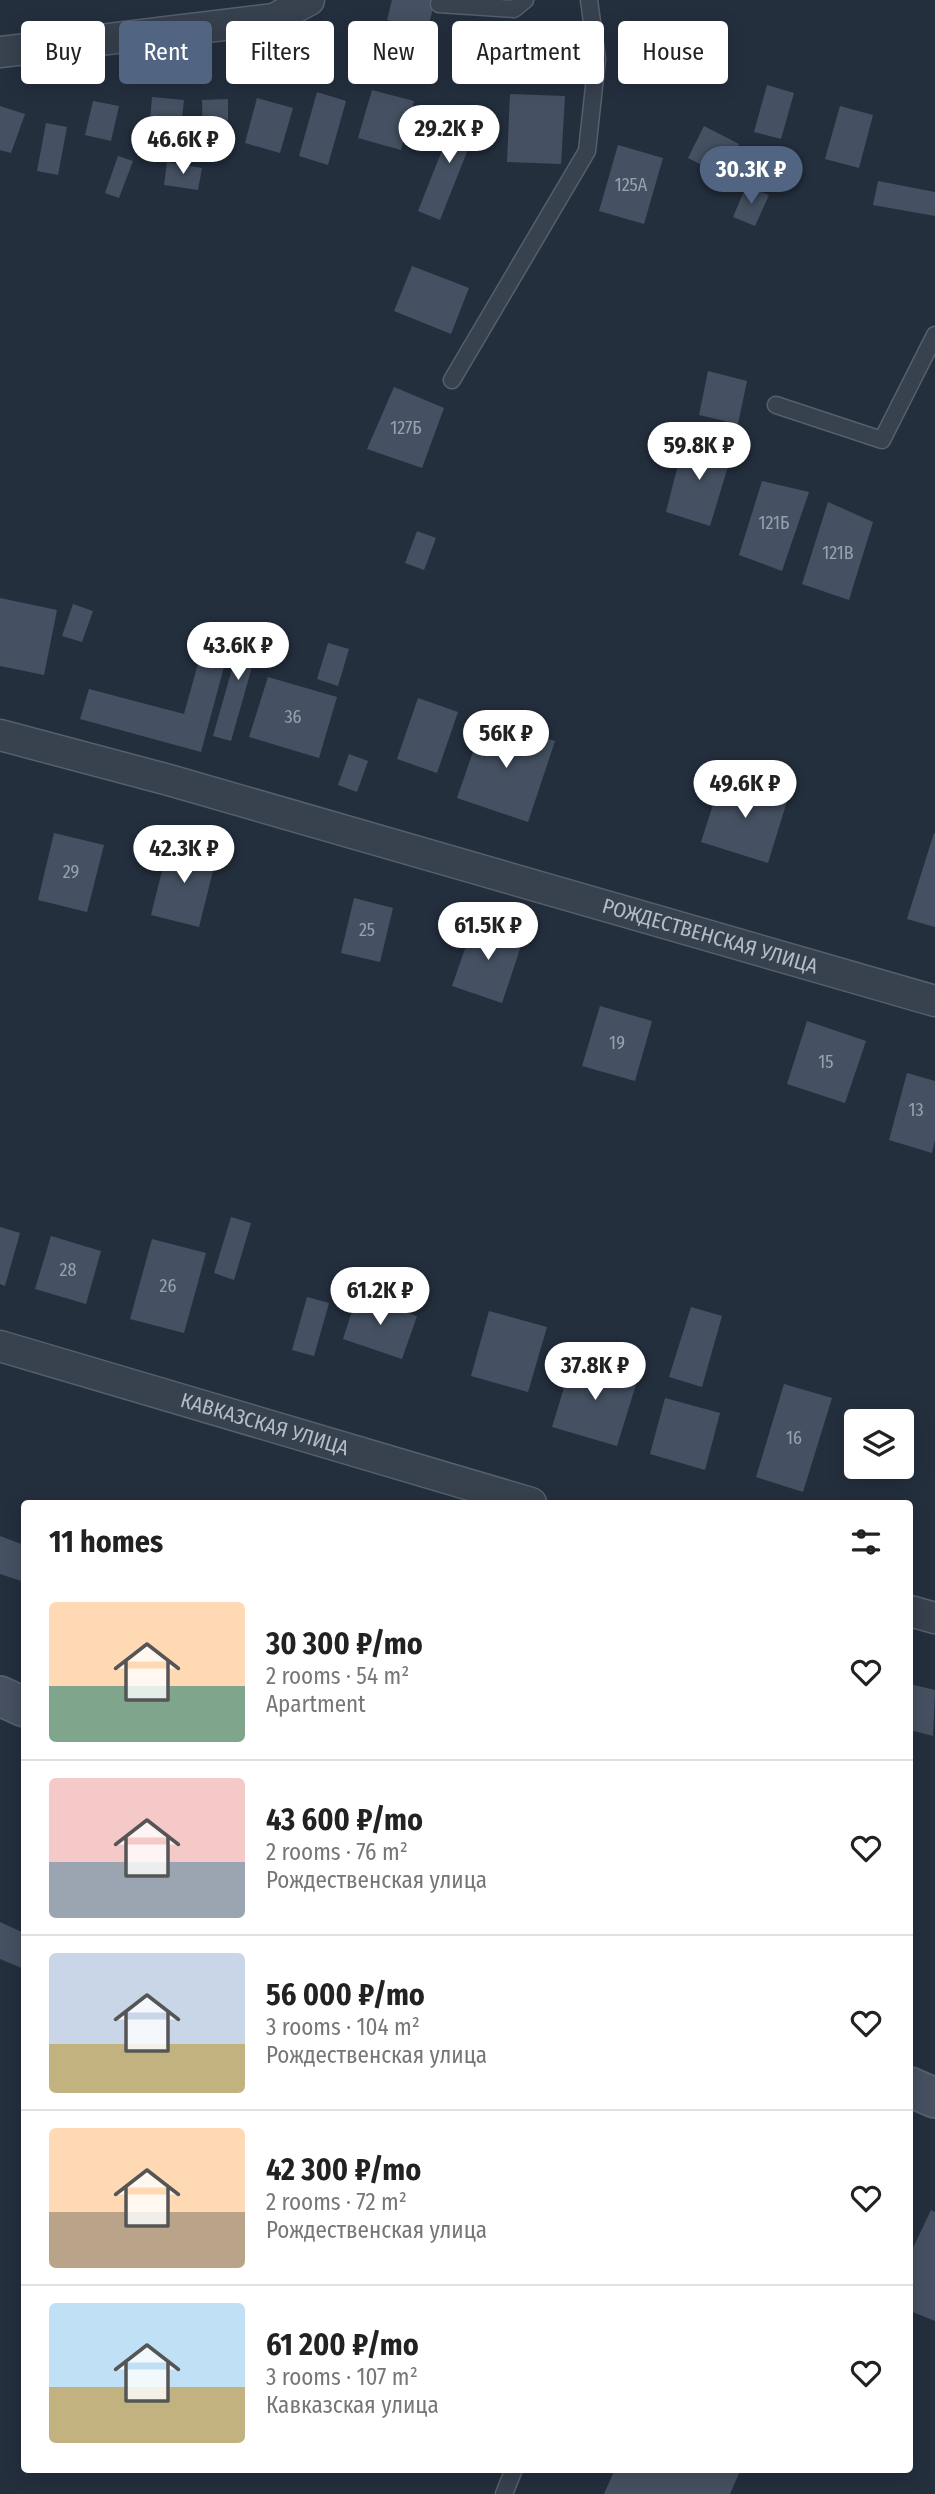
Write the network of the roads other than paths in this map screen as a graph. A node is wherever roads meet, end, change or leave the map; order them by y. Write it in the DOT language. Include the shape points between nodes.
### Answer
graph roads {
  1 [pos="309,0"];
  2 [pos="525,0"];
  3 [pos="589,0"];
  4 [pos="439,4"];
  5 [pos="0,52"];
  6 [pos="935,335"];
  7 [pos="452,380"];
  8 [pos="776,405"];
  9 [pos="0,735"];
  10 [pos="935,1001"];
  11 [pos="0,1346"];
  12 [pos="521,1500"];
  13 [pos="913,1612"];
  14 [pos="935,1618"];
  15 [pos="0,1696"];
  16 [pos="21,1706"];
  17 [pos="913,2088"];
  18 [pos="935,2098"];
  19 [pos="512,2473"];
  20 [pos="504,2494"];
  1 -- 5 [label="street" via="274,19"];
  2 -- 4 [label="lane" via="514,9"];
  3 -- 7 [label="lane" via="597,60 587,151"];
  6 -- 8 [label="lane" via="882,440"];
  9 -- 10 [label="street, РОЖДЕСТВЕНСКАЯ УЛИЦА"];
  11 -- 12 [label="street, КАВКАЗСКАЯ УЛИЦА"];
  13 -- 14 [label="street"];
  15 -- 16 [label="main road"];
  17 -- 18 [label="main road"];
  19 -- 20 [label="lane"];
}
